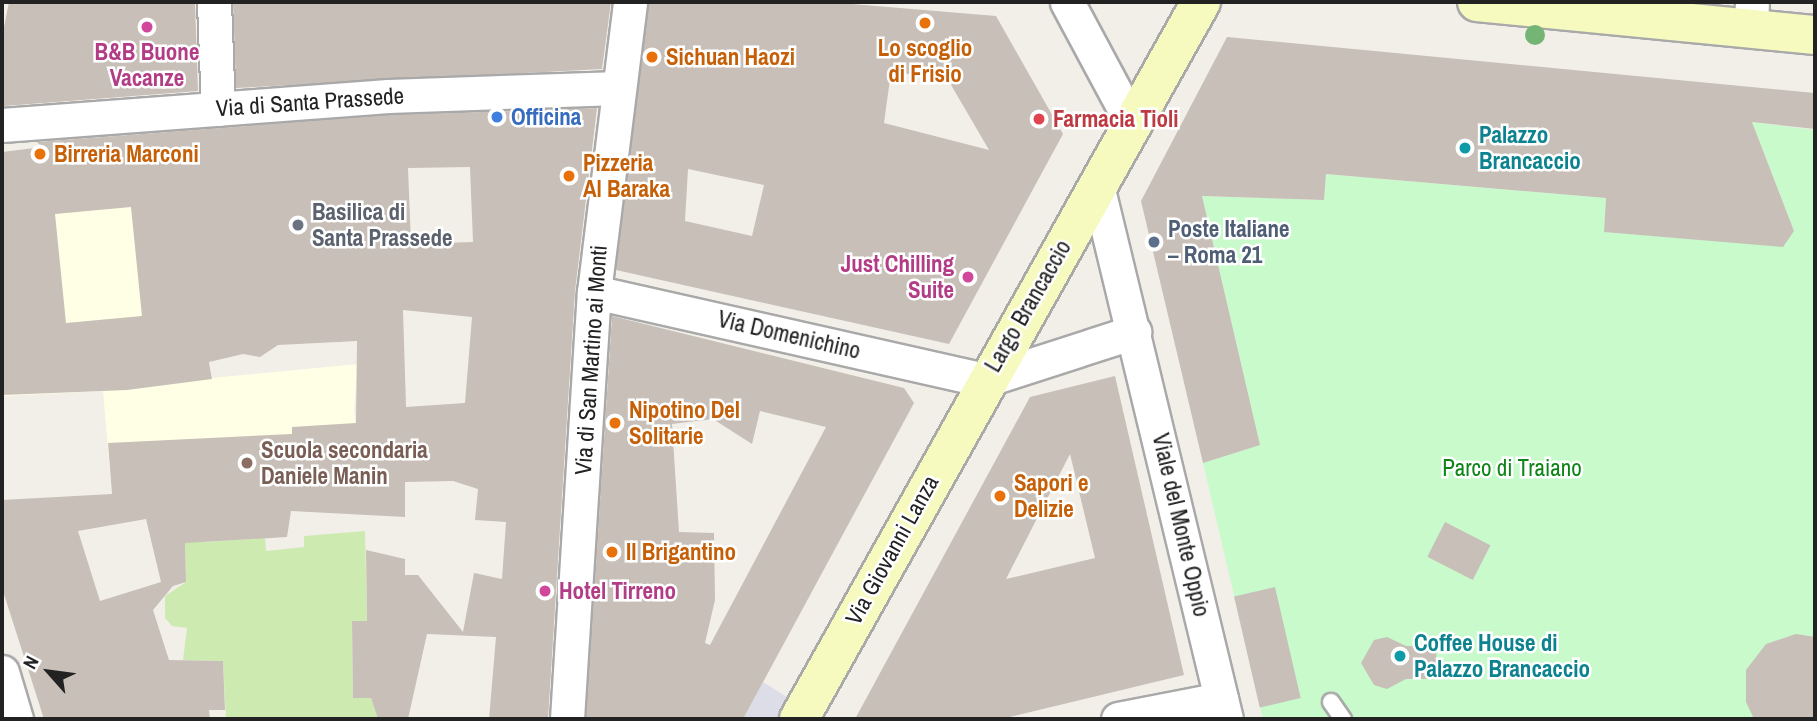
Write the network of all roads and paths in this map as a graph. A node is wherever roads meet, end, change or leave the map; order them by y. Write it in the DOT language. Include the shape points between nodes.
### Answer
graph roads {
  1 [pos="214,2"];
  2 [pos="630,2"];
  3 [pos="1066,2"];
  4 [pos="1201,2"];
  5 [pos="1477,2"];
  6 [pos="1752,15"];
  7 [pos="1815,35"];
  8 [pos="619,88"];
  9 [pos="218,109"];
  10 [pos="1132,123"];
  11 [pos="2,124"];
  12 [pos="1097,185"];
  13 [pos="594,292"];
  14 [pos="1135,332"];
  15 [pos="985,380"];
  16 [pos="2,672"];
  17 [pos="1331,702"];
  18 [pos="1224,709"];
  19 [pos="16,719"];
  20 [pos="567,719"];
  21 [pos="799,719"];
  22 [pos="1118,719"];
  23 [pos="1343,719"];
  1 -- 9 [label="street"];
  2 -- 8 [label="street, Via di San Martino ai Monti"];
  3 -- 10 [label="street"];
  4 -- 10 [label="street, Largo Brancaccio"];
  5 -- 6 [label="street"];
  6 -- 7 [label="street"];
  8 -- 9 [label="street, Via di Santa Prassede" via="388,96"];
  8 -- 13 [label="street, Via di San Martino ai Monti"];
  9 -- 11 [label="street, Via di Santa Prassede"];
  10 -- 12 [label="street, Largo Brancaccio"];
  12 -- 14 [label="street"];
  12 -- 15 [label="street, Largo Brancaccio"];
  13 -- 15 [label="street, Via Domenichino"];
  13 -- 20 [label="street, Via di San Martino ai Monti"];
  14 -- 15 [label="street, Largo Brancaccio"];
  14 -- 18 [label="street, Viale del Monte Oppio"];
  15 -- 21 [label="street, Via Giovanni Lanza"];
  16 -- 19 [label="street"];
  17 -- 23 [label="lane"];
  18 -- 22 [label="street"];
}
